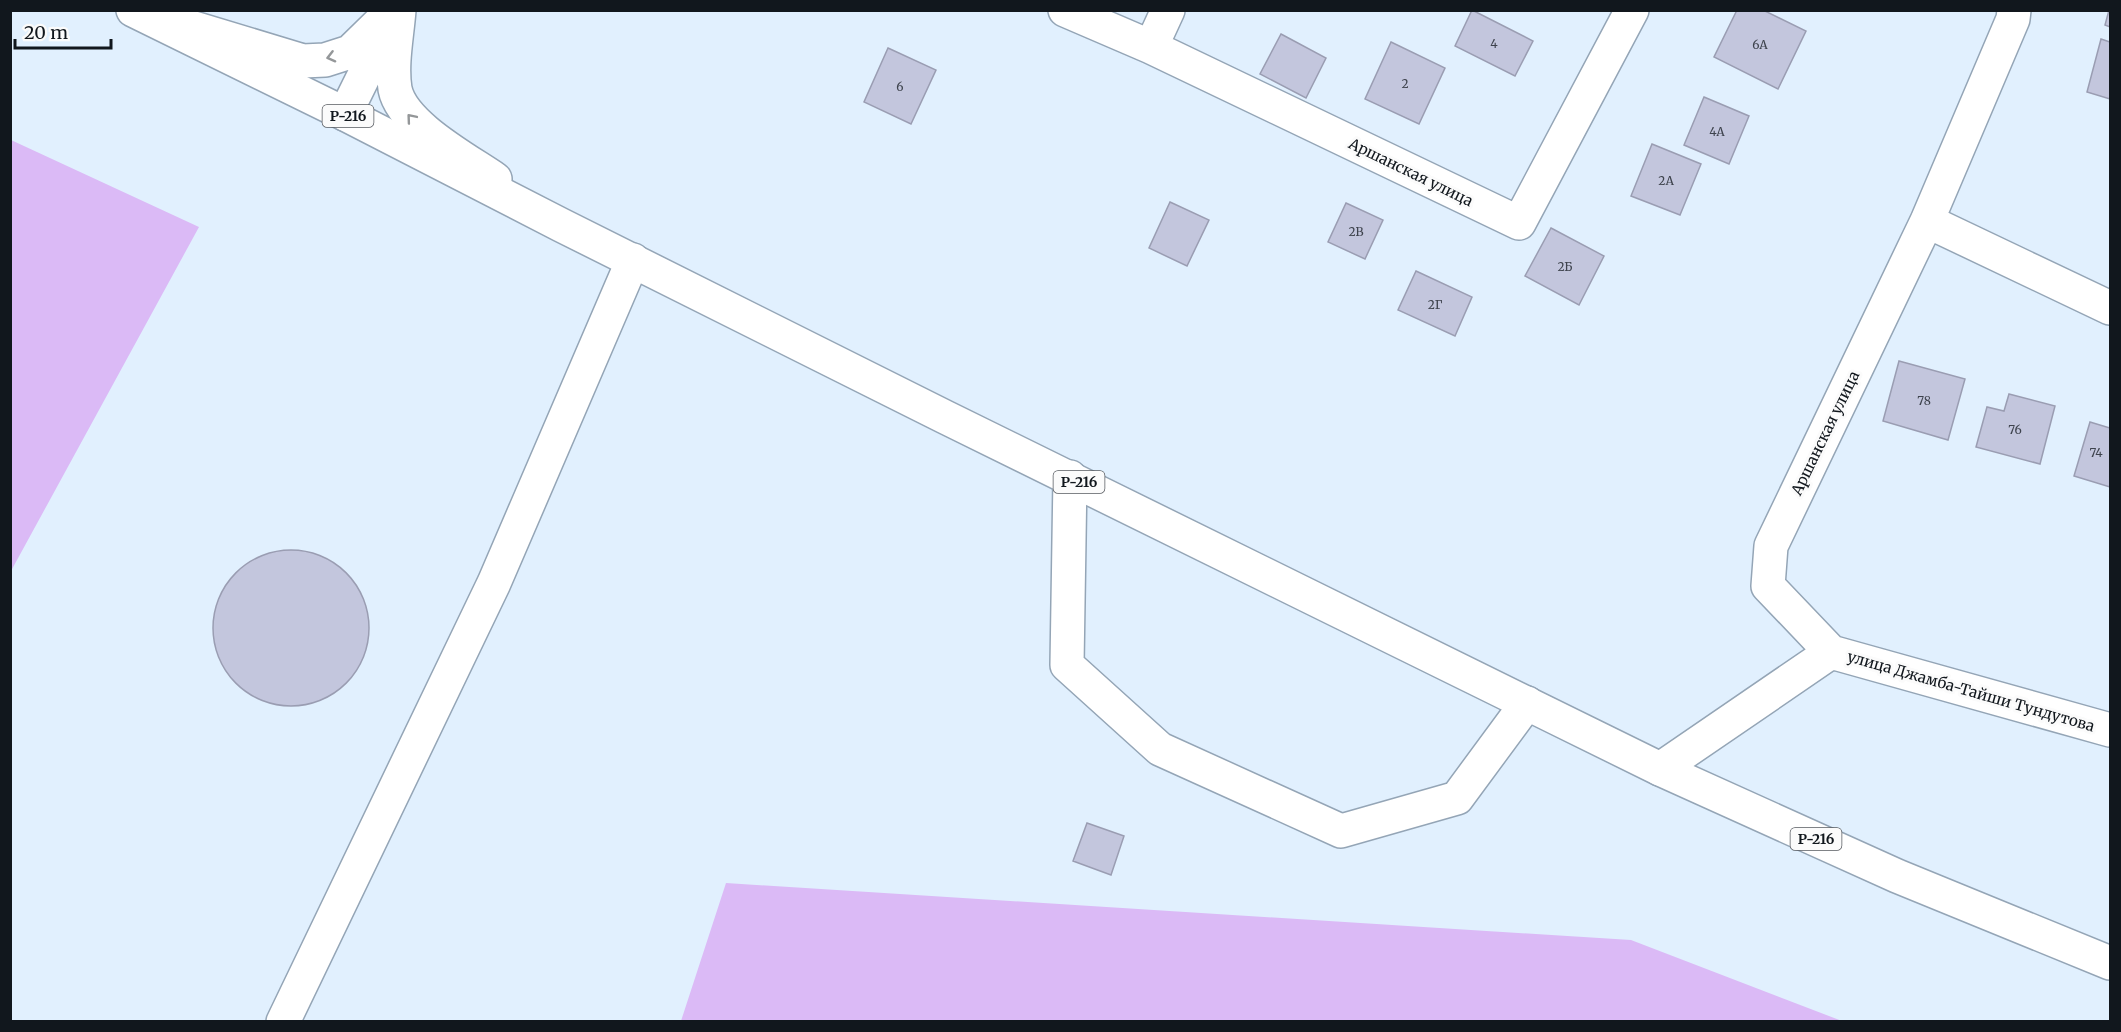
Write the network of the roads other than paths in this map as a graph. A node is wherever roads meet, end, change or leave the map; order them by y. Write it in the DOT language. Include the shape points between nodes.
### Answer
graph roads {
  1 [pos="135,10"];
  2 [pos="396,10"];
  3 [pos="1065,10"];
  4 [pos="1168,10"];
  5 [pos="1632,10"];
  6 [pos="2014,10"];
  7 [pos="1151,47"];
  8 [pos="345,114"];
  9 [pos="1927,221"];
  10 [pos="561,225"];
  11 [pos="633,260"];
  12 [pos="2110,308"];
  13 [pos="1070,477"];
  14 [pos="1831,652"];
  15 [pos="1527,703"];
  16 [pos="2110,730"];
  17 [pos="1660,769"];
  18 [pos="2110,963"];
  19 [pos="283,1022"];
  2 -- 1 [label="main road, one-way" via="350,52 325,60 303,61"];
  1 -- 8 [label="main road, Р-216"];
  2 -- 8 [label="main road"];
  10 -- 2 [label="main road, one-way" via="419,126 402,107 394,69"];
  3 -- 7 [label="main road"];
  4 -- 7 [label="main road"];
  5 -- 7 [label="main road, Аршанская улица" via="1519,223"];
  6 -- 9 [label="main road, Аршанская улица"];
  8 -- 10 [label="main road, Р-216"];
  9 -- 12 [label="main road"];
  9 -- 14 [label="main road, Аршанская улица" via="1771,546 1768,586"];
  10 -- 11 [label="main road, Р-216"];
  11 -- 13 [label="main road, Р-216"];
  11 -- 19 [label="main road" via="494,583"];
  13 -- 15 [label="main road, Р-216"];
  13 -- 15 [label="main road" via="1067,665 1160,749 1341,831 1457,798"];
  14 -- 16 [label="main road, улица Джамба-Тайши Тундутова"];
  14 -- 17 [label="main road"];
  15 -- 17 [label="main road, Р-216"];
  17 -- 18 [label="main road, Р-216" via="1898,876"];
}
